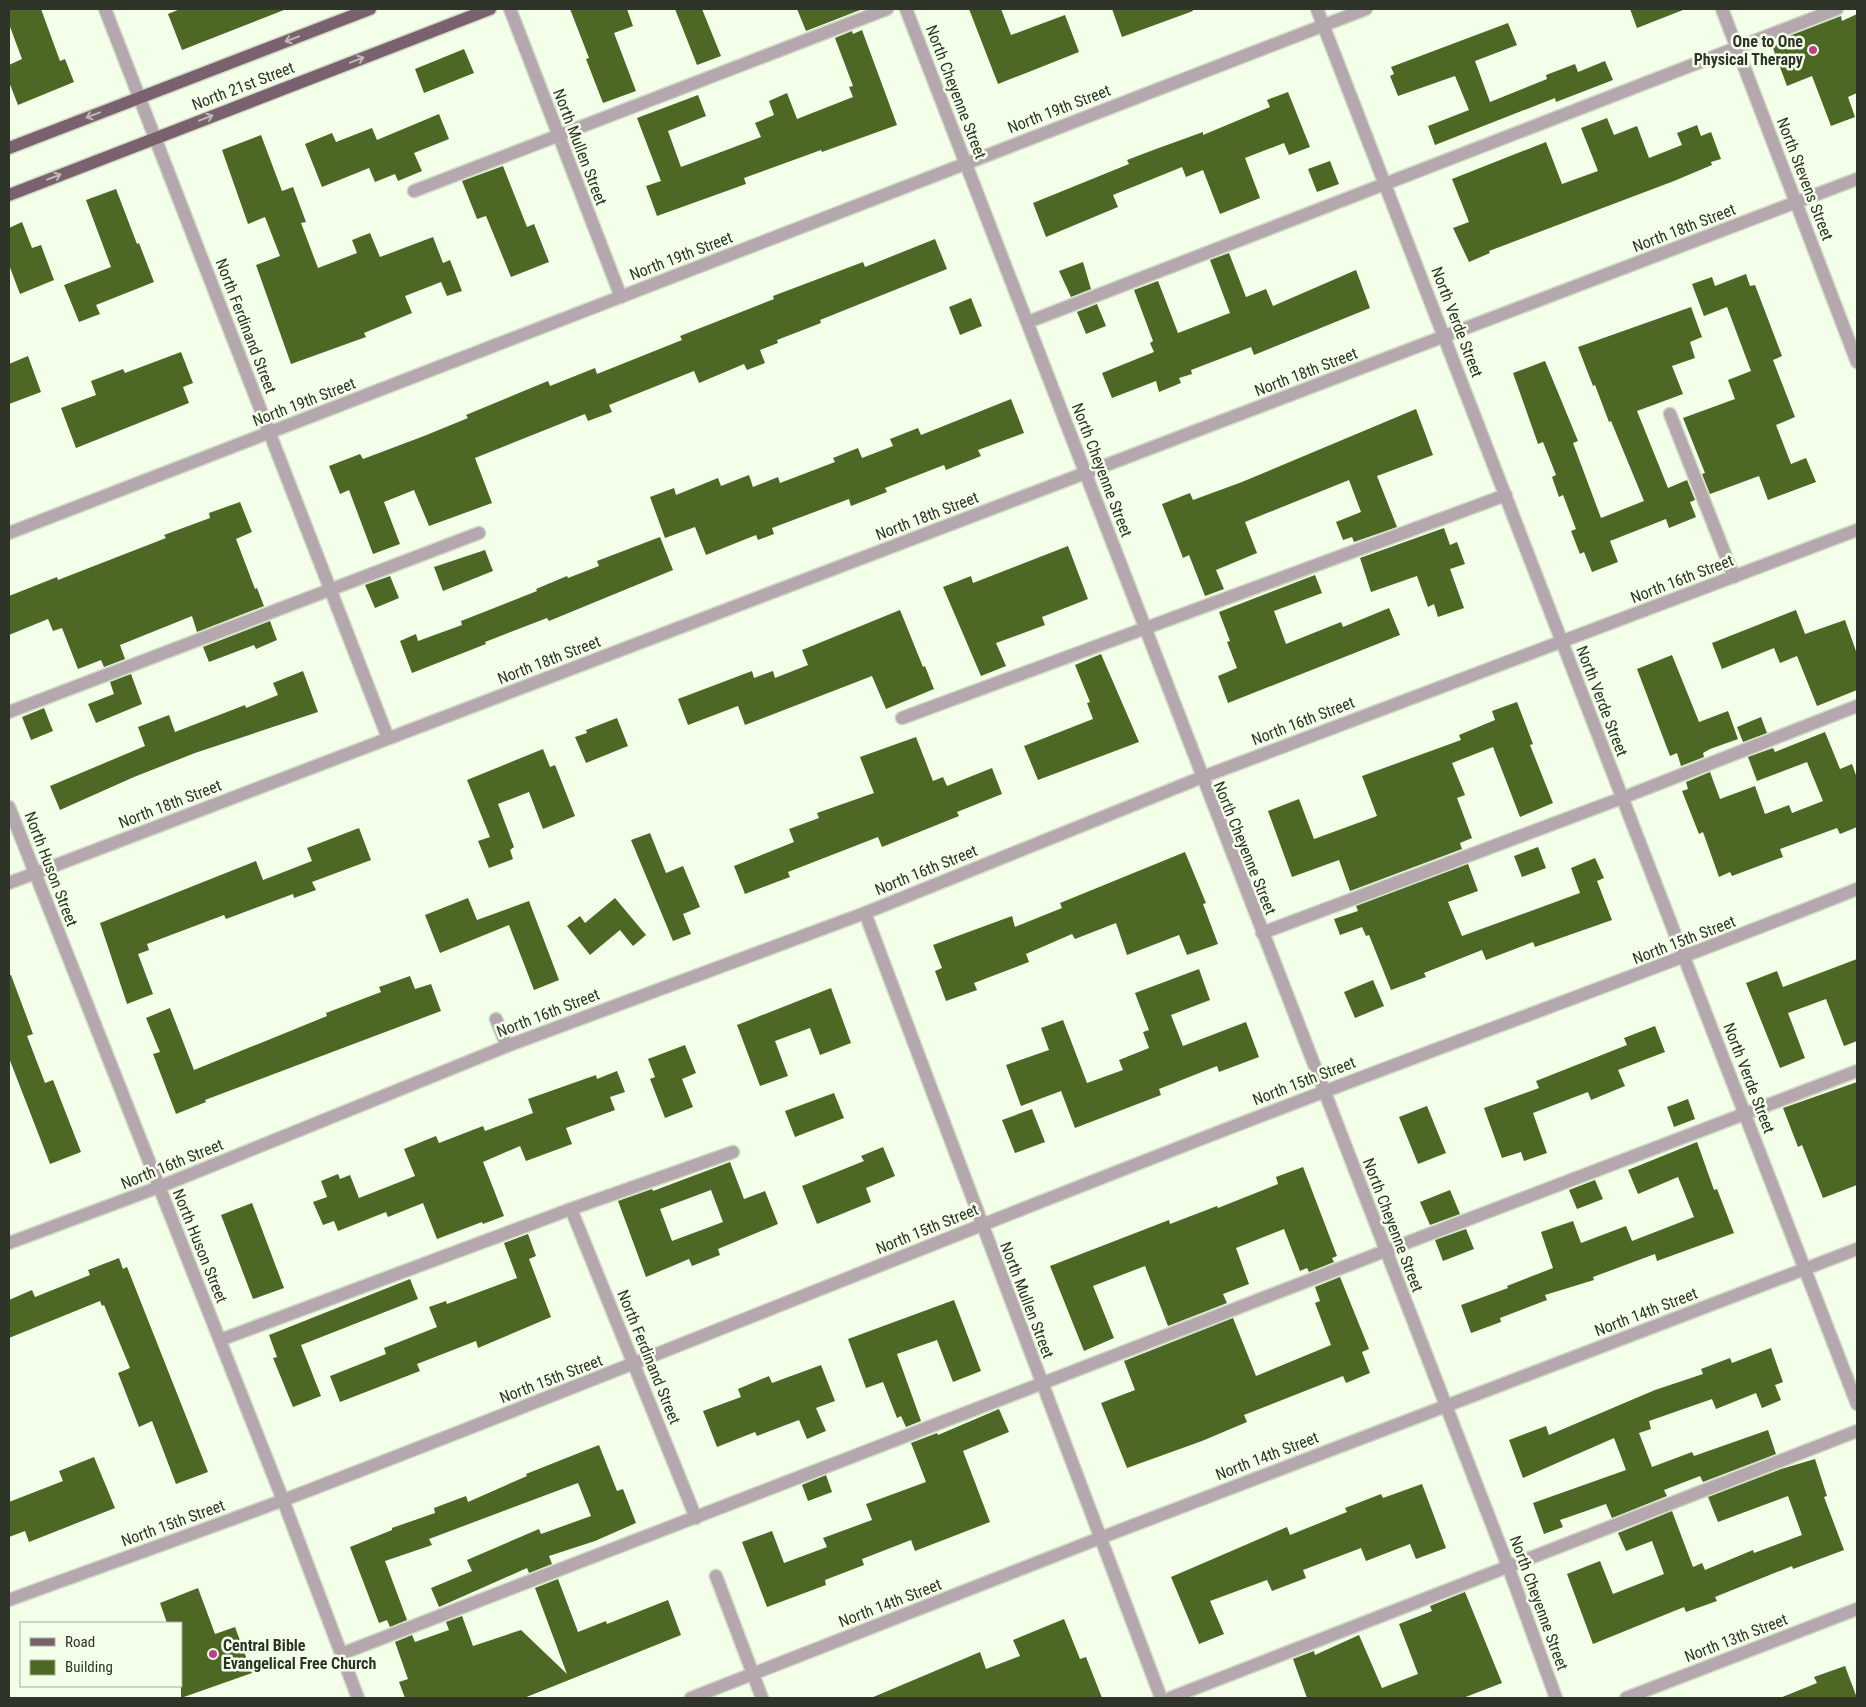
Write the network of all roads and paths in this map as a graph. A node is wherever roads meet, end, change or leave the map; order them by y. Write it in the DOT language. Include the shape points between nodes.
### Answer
graph roads {
  1 [pos="105,9"];
  2 [pos="370,9"];
  3 [pos="490,9"];
  4 [pos="510,9"];
  5 [pos="887,9"];
  6 [pos="906,9"];
  7 [pos="1317,9"];
  8 [pos="1366,9"];
  9 [pos="1722,9"];
  10 [pos="1837,9"];
  11 [pos="1323,25"];
  12 [pos="1737,49"];
  13 [pos="139,98"];
  14 [pos="558,134"];
  15 [pos="154,138"];
  16 [pos="9,148"];
  17 [pos="966,162"];
  18 [pos="1857,179"];
  19 [pos="1385,183"];
  20 [pos="414,191"];
  21 [pos="9,195"];
  22 [pos="1796,203"];
  23 [pos="621,297"];
  24 [pos="1028,322"];
  25 [pos="1445,336"];
  26 [pos="1857,362"];
  27 [pos="1670,414"];
  28 [pos="270,432"];
  29 [pos="1086,473"];
  30 [pos="1506,495"];
  31 [pos="1857,530"];
  32 [pos="9,533"];
  33 [pos="479,533"];
  34 [pos="1734,576"];
  35 [pos="331,590"];
  36 [pos="1144,628"];
  37 [pos="1562,642"];
  38 [pos="1857,706"];
  39 [pos="9,712"];
  40 [pos="902,718"];
  41 [pos="388,738"];
  42 [pos="1200,778"];
  43 [pos="1622,798"];
  44 [pos="9,807"];
  45 [pos="34,873"];
  46 [pos="9,883"];
  47 [pos="1857,889"];
  48 [pos="865,913"];
  49 [pos="1262,933"];
  50 [pos="1685,958"];
  51 [pos="496,1018"];
  52 [pos="508,1046"];
  53 [pos="1857,1071"];
  54 [pos="1324,1091"];
  55 [pos="1746,1114"];
  56 [pos="733,1152"];
  57 [pos="159,1187"];
  58 [pos="572,1209"];
  59 [pos="981,1225"];
  60 [pos="9,1243"];
  61 [pos="1857,1249"];
  62 [pos="1385,1251"];
  63 [pos="1806,1268"];
  64 [pos="220,1340"];
  65 [pos="634,1364"];
  66 [pos="1042,1385"];
  67 [pos="1857,1404"];
  68 [pos="1444,1406"];
  69 [pos="1857,1431"];
  70 [pos="283,1500"];
  71 [pos="696,1518"];
  72 [pos="1100,1538"];
  73 [pos="1508,1566"];
  74 [pos="716,1576"];
  75 [pos="9,1600"];
  76 [pos="1857,1609"];
  77 [pos="341,1654"];
  78 [pos="753,1674"];
  79 [pos="358,1698"];
  80 [pos="691,1698"];
  81 [pos="762,1698"];
  82 [pos="1161,1698"];
  83 [pos="1170,1698"];
  84 [pos="1556,1698"];
  85 [pos="1626,1698"];
  1 -- 13 [label="street, North Ferdinand Street"];
  2 -- 13 [label="main road, North 21st Street, one-way"];
  15 -- 3 [label="main road, North 21st Street, one-way"];
  4 -- 14 [label="street, North Mullen Street"];
  5 -- 14 [label="street"];
  6 -- 17 [label="street, North Cheyenne Street"];
  7 -- 11 [label="street, North Verde Street"];
  8 -- 11 [label="street, North 19th Street"];
  9 -- 12 [label="street, North Stevens Street"];
  10 -- 12 [label="street"];
  11 -- 17 [label="street, North 19th Street"];
  11 -- 19 [label="street, North Verde Street"];
  12 -- 19 [label="street"];
  12 -- 22 [label="street, North Stevens Street"];
  13 -- 15 [label="street, North Ferdinand Street"];
  13 -- 16 [label="main road, North 21st Street, one-way"];
  14 -- 20 [label="street"];
  14 -- 23 [label="street, North Mullen Street"];
  21 -- 15 [label="main road, North 21st Street, one-way"];
  15 -- 28 [label="street, North Ferdinand Street"];
  17 -- 23 [label="street, North 19th Street"];
  17 -- 24 [label="street, North Cheyenne Street"];
  18 -- 22 [label="street, North 18th Street"];
  19 -- 24 [label="street"];
  19 -- 25 [label="street, North Verde Street"];
  22 -- 25 [label="street, North 18th Street"];
  22 -- 26 [label="street, North Stevens Street"];
  23 -- 28 [label="street, North 19th Street"];
  24 -- 29 [label="street, North Cheyenne Street"];
  25 -- 29 [label="street, North 18th Street"];
  25 -- 30 [label="street, North Verde Street"];
  27 -- 34 [label="street"];
  28 -- 32 [label="street, North 19th Street"];
  28 -- 35 [label="street, North Ferdinand Street"];
  29 -- 36 [label="street, North Cheyenne Street"];
  29 -- 41 [label="street, North 18th Street"];
  30 -- 36 [label="street"];
  30 -- 37 [label="street, North Verde Street"];
  31 -- 34 [label="street, North 16th Street"];
  33 -- 35 [label="street"];
  34 -- 37 [label="street, North 16th Street"];
  35 -- 39 [label="street"];
  35 -- 41 [label="street, North Ferdinand Street"];
  36 -- 40 [label="street"];
  36 -- 42 [label="street, North Cheyenne Street"];
  37 -- 42 [label="street, North 16th Street"];
  37 -- 43 [label="street, North Verde Street"];
  38 -- 43 [label="street"];
  41 -- 45 [label="street, North 18th Street"];
  42 -- 48 [label="street, North 16th Street"];
  42 -- 49 [label="street, North Cheyenne Street"];
  43 -- 49 [label="street"];
  43 -- 50 [label="street, North Verde Street"];
  44 -- 45 [label="street, North Huson Street"];
  45 -- 46 [label="street, North 18th Street"];
  45 -- 57 [label="street, North Huson Street"];
  47 -- 50 [label="street, North 15th Street"];
  48 -- 52 [label="street, North 16th Street"];
  48 -- 59 [label="street, North Mullen Street"];
  49 -- 54 [label="street, North Cheyenne Street"];
  50 -- 54 [label="street, North 15th Street"];
  50 -- 55 [label="street, North Verde Street"];
  51 -- 52 [label="street"];
  52 -- 57 [label="street, North 16th Street"];
  53 -- 55 [label="street"];
  54 -- 59 [label="street, North 15th Street"];
  54 -- 62 [label="street, North Cheyenne Street"];
  55 -- 62 [label="street"];
  55 -- 63 [label="street, North Verde Street"];
  56 -- 58 [label="street"];
  57 -- 60 [label="street, North 16th Street"];
  57 -- 64 [label="street, North Huson Street"];
  58 -- 64 [label="street"];
  58 -- 65 [label="street, North Ferdinand Street"];
  59 -- 65 [label="street, North 15th Street"];
  59 -- 66 [label="street, North Mullen Street"];
  61 -- 63 [label="street, North 14th Street"];
  62 -- 66 [label="street"];
  62 -- 68 [label="street, North Cheyenne Street"];
  63 -- 67 [label="street, North Verde Street"];
  63 -- 68 [label="street, North 14th Street"];
  64 -- 70 [label="street, North Huson Street"];
  65 -- 70 [label="street, North 15th Street"];
  65 -- 71 [label="street, North Ferdinand Street"];
  66 -- 71 [label="street"];
  66 -- 72 [label="street, North Mullen Street"];
  68 -- 72 [label="street, North 14th Street"];
  68 -- 73 [label="street, North Cheyenne Street"];
  69 -- 73 [label="street"];
  70 -- 75 [label="street, North 15th Street"];
  70 -- 77 [label="street, North Huson Street"];
  71 -- 77 [label="street"];
  72 -- 78 [label="street, North 14th Street"];
  72 -- 82 [label="street, North Mullen Street"];
  73 -- 83 [label="street"];
  73 -- 84 [label="street, North Cheyenne Street"];
  74 -- 78 [label="street"];
  76 -- 85 [label="street, North 13th Street"];
  77 -- 79 [label="street, North Huson Street"];
  78 -- 80 [label="street, North 14th Street"];
  78 -- 81 [label="street"];
}
